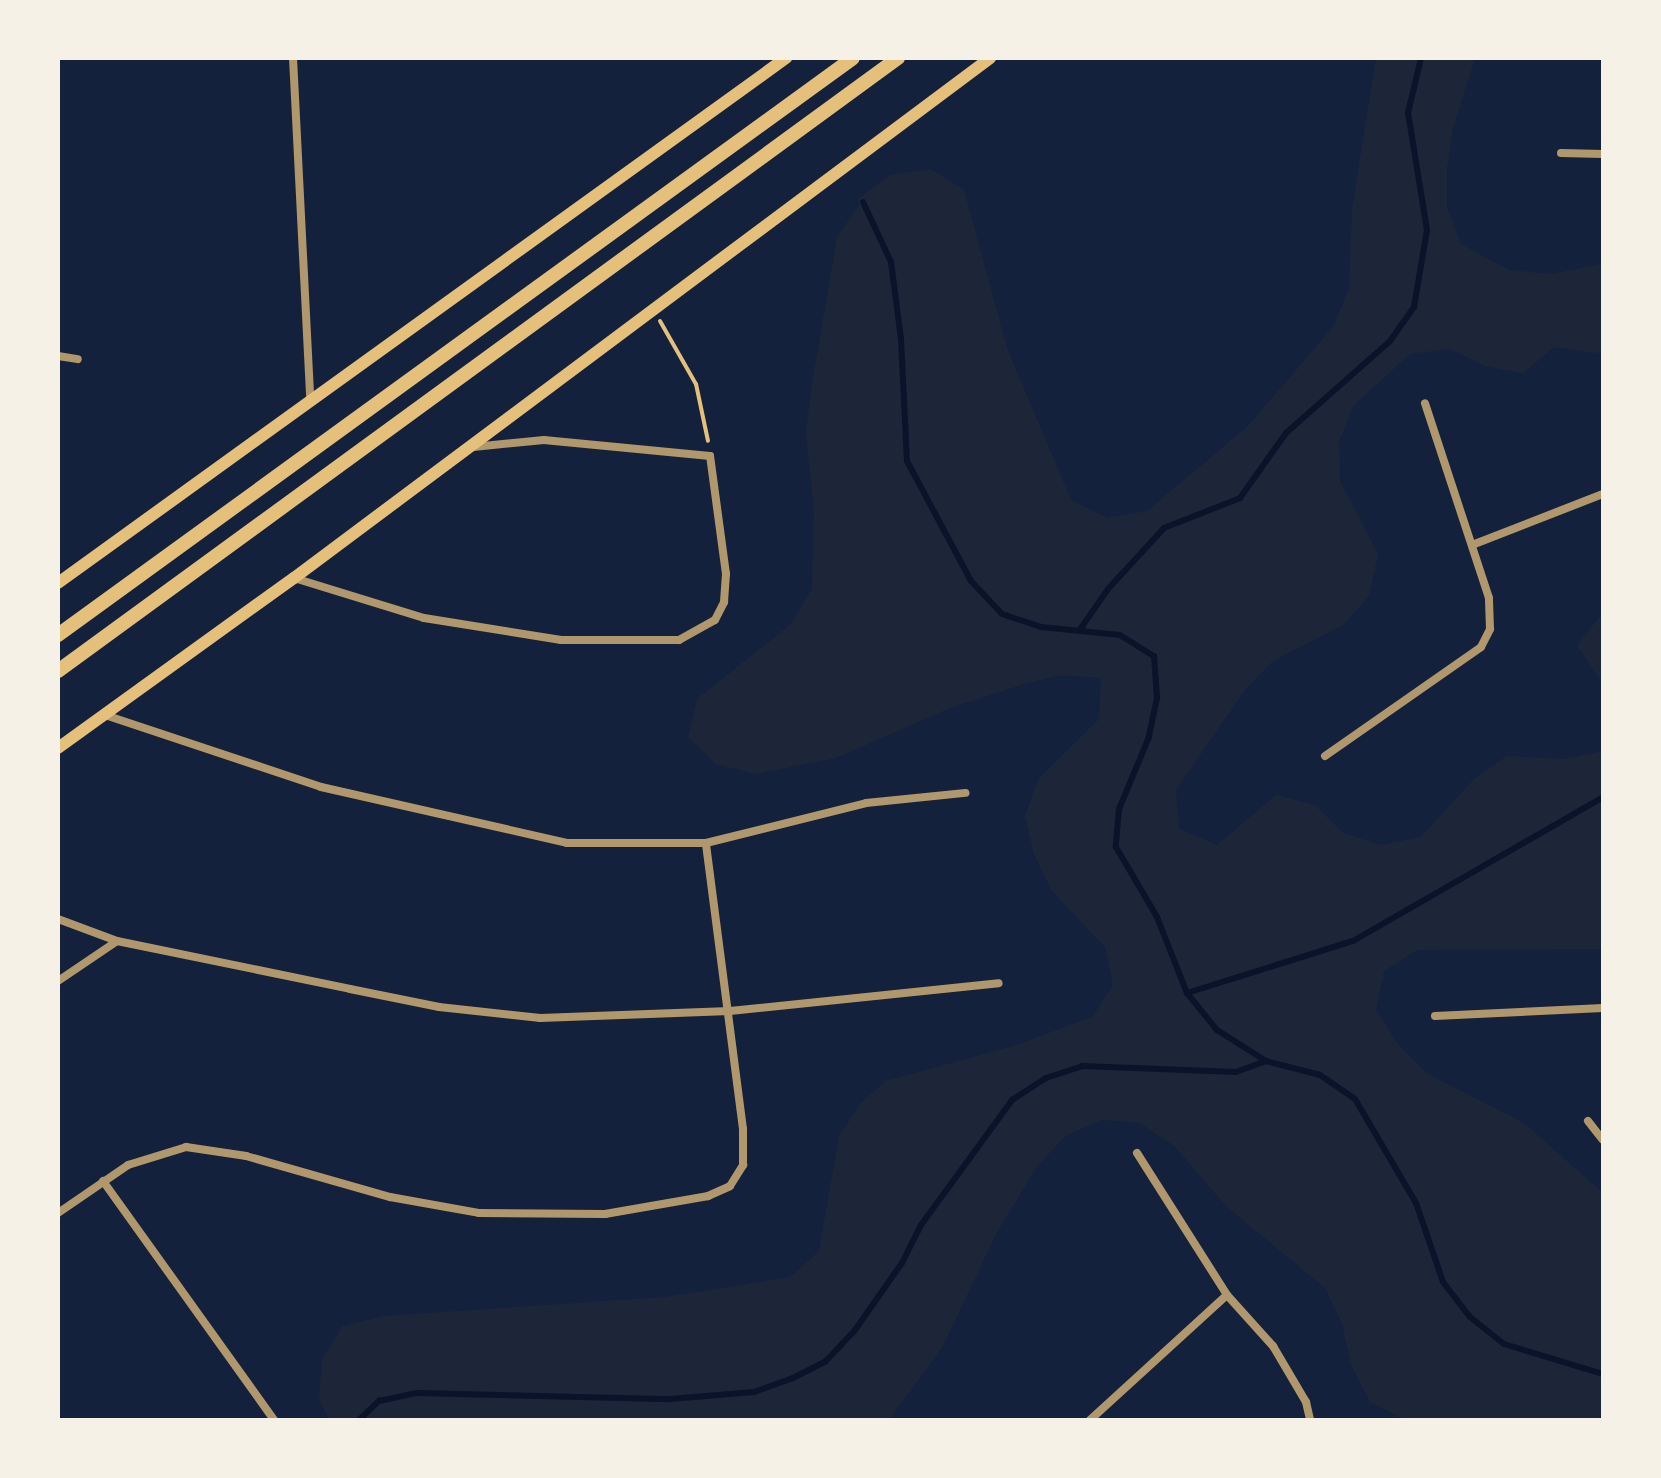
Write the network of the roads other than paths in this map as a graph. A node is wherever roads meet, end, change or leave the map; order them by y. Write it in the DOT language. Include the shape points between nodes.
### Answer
graph roads {
  1 [pos="293,58"];
  2 [pos="786,58"];
  3 [pos="853,58"];
  4 [pos="898,58"];
  5 [pos="990,58"];
  6 [pos="1561,153"];
  7 [pos="1603,154"];
  8 [pos="58,356"];
  9 [pos="78,359"];
  10 [pos="310,399"];
  11 [pos="1425,403"];
  12 [pos="469,448"];
  13 [pos="1603,494"];
  14 [pos="1472,545"];
  15 [pos="294,578"];
  16 [pos="58,583"];
  17 [pos="58,635"];
  18 [pos="58,671"];
  19 [pos="105,715"];
  20 [pos="58,748"];
  21 [pos="1325,756"];
  22 [pos="965,793"];
  23 [pos="706,843"];
  24 [pos="58,919"];
  25 [pos="117,941"];
  26 [pos="58,981"];
  27 [pos="999,983"];
  28 [pos="1603,1008"];
  29 [pos="730,1011"];
  30 [pos="1435,1016"];
  31 [pos="1588,1121"];
  32 [pos="1603,1140"];
  33 [pos="1137,1153"];
  34 [pos="103,1181"];
  35 [pos="58,1213"];
  36 [pos="1227,1295"];
  37 [pos="274,1420"];
  38 [pos="1090,1420"];
  39 [pos="1310,1420"];
  1 -- 10 [label="street"];
  2 -- 10 [label="main road"];
  3 -- 17 [label="highway"];
  4 -- 18 [label="highway"];
  5 -- 12 [label="main road"];
  6 -- 7 [label="street"];
  8 -- 9 [label="street"];
  10 -- 16 [label="main road"];
  11 -- 14 [label="street"];
  12 -- 15 [label="main road"];
  12 -- 15 [label="street" via="521,439 710,456 726,574 724,602 710,626 679,640 561,640 424,618"];
  13 -- 14 [label="street"];
  14 -- 21 [label="street" via="1489,598 1487,639"];
  15 -- 19 [label="main road"];
  19 -- 20 [label="main road"];
  19 -- 23 [label="street" via="321,787 514,835 594,845"];
  22 -- 23 [label="street" via="866,803"];
  23 -- 29 [label="street"];
  24 -- 25 [label="street"];
  25 -- 26 [label="street"];
  25 -- 29 [label="street" via="488,1014 606,1018"];
  27 -- 29 [label="street"];
  28 -- 30 [label="street"];
  29 -- 34 [label="street" via="743,1165 730,1186 708,1196 605,1214 479,1213 390,1197 207,1147 151,1154"];
  31 -- 32 [label="street"];
  33 -- 36 [label="street"];
  34 -- 35 [label="street"];
  34 -- 37 [label="street"];
  36 -- 38 [label="street"];
  36 -- 39 [label="street" via="1273,1346 1306,1402"];
}
